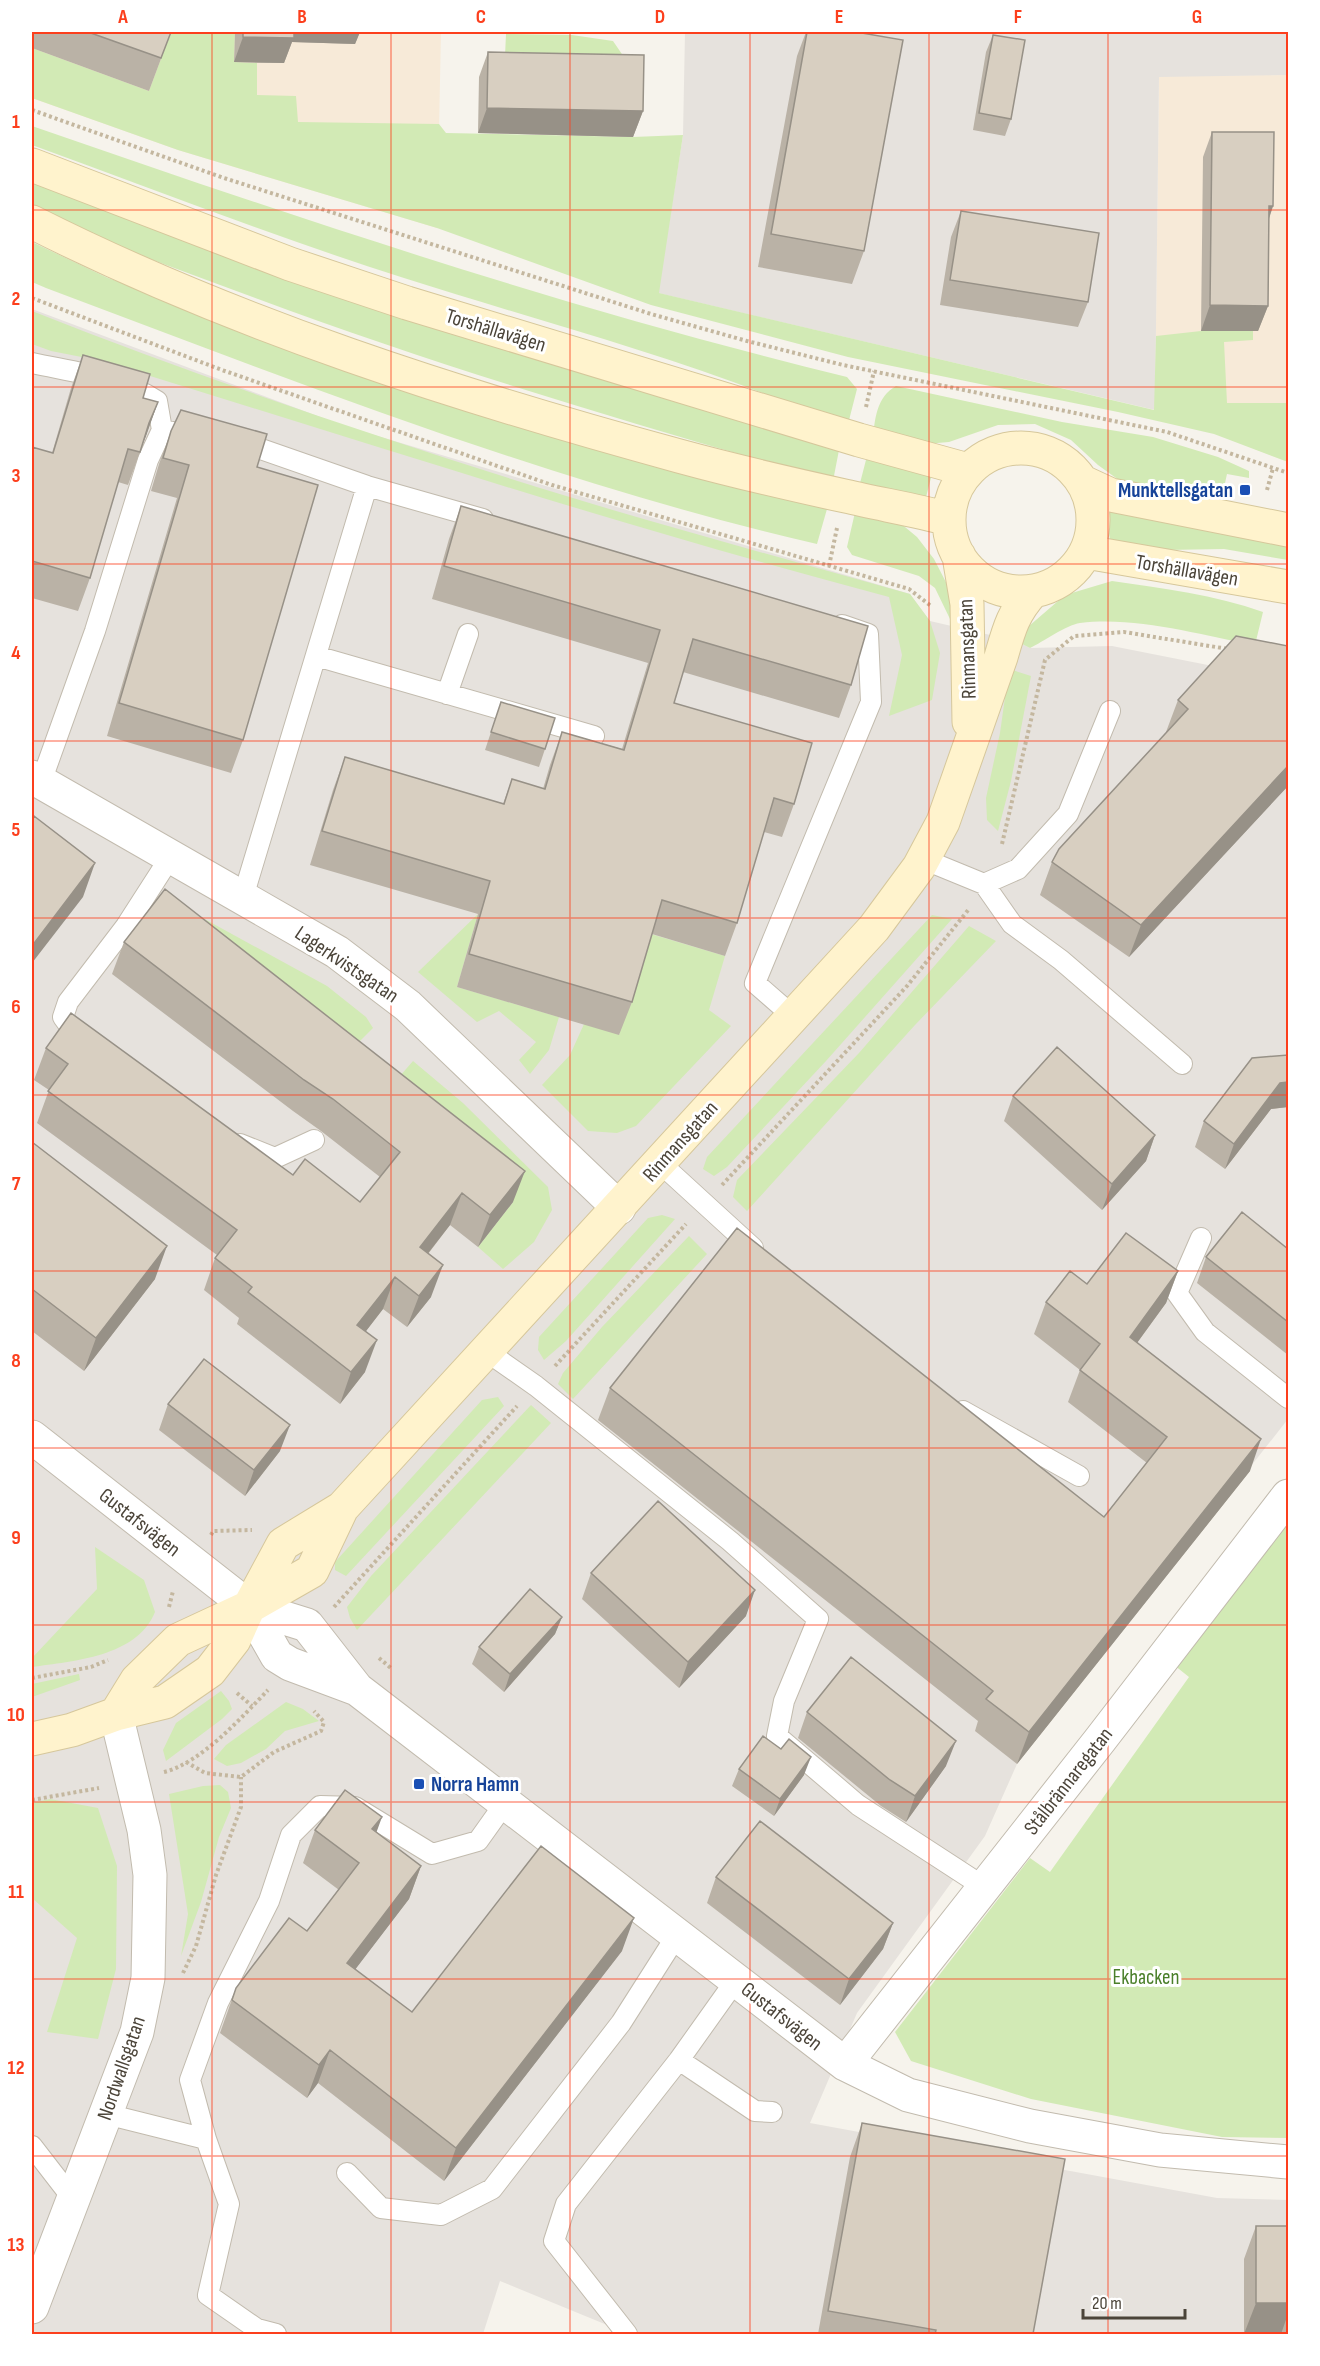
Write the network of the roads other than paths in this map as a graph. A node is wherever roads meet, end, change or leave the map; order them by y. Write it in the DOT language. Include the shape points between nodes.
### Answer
graph roads {
  1 [pos="32,165"];
  2 [pos="32,222"];
  3 [pos="32,363"];
  4 [pos="162,430"];
  5 [pos="968,470"];
  6 [pos="1083,482"];
  7 [pos="367,486"];
  8 [pos="949,519"];
  9 [pos="506,525"];
  10 [pos="1288,530"];
  11 [pos="1086,552"];
  12 [pos="959,556"];
  13 [pos="1288,587"];
  14 [pos="1033,591"];
  15 [pos="825,620"];
  16 [pos="468,634"];
  17 [pos="316,656"];
  18 [pos="447,694"];
  19 [pos="1110,711"];
  20 [pos="594,736"];
  21 [pos="969,742"];
  22 [pos="36,780"];
  23 [pos="171,856"];
  24 [pos="923,860"];
  25 [pos="984,884"];
  26 [pos="243,897"];
  27 [pos="794,1017"];
  28 [pos="99,1049"];
  29 [pos="1182,1064"];
  30 [pos="224,1135"];
  31 [pos="314,1140"];
  32 [pos="660,1163"];
  33 [pos="619,1208"];
  34 [pos="1201,1238"];
  35 [pos="766,1260"];
  36 [pos="486,1351"];
  37 [pos="1288,1398"];
  38 [pos="944,1400"];
  39 [pos="32,1437"];
  40 [pos="1079,1476"];
  41 [pos="1288,1496"];
  42 [pos="249,1607"];
  43 [pos="116,1714"];
  44 [pos="32,1739"];
  45 [pos="505,1803"];
  46 [pos="984,1887"];
  47 [pos="677,1935"];
  48 [pos="736,1980"];
  49 [pos="679,2060"];
  50 [pos="845,2064"];
  51 [pos="772,2112"];
  52 [pos="106,2114"];
  53 [pos="206,2139"];
  54 [pos="32,2146"];
  55 [pos="1288,2162"];
  56 [pos="347,2173"];
  57 [pos="73,2199"];
  58 [pos="32,2307"];
  59 [pos="276,2334"];
  60 [pos="627,2334"];
  1 -- 5 [label="main road, Torshällavägen" via="290,264 407,303"];
  2 -- 8 [label="main road" via="182,290 428,382 680,456"];
  3 -- 4 [label="lane" via="94,376 143,392 157,401"];
  4 -- 7 [label="lane" via="255,447"];
  4 -- 22 [label="lane" via="148,460 95,631"];
  5 -- 6 [label="main road" via="996,452 1023,447 1052,454"];
  5 -- 8 [label="main road" via="956,489"];
  6 -- 10 [label="main road" via="1111,495"];
  6 -- 11 [label="main road" via="1091,499 1094,522"];
  7 -- 9 [label="lane"];
  7 -- 17 [label="lane"];
  8 -- 12 [label="main road"];
  11 -- 13 [label="main road, Torshällavägen"];
  11 -- 14 [label="main road" via="1059,581"];
  12 -- 14 [label="main road" via="991,585"];
  12 -- 21 [label="main road, Rinmansgatan" via="967,604"];
  14 -- 21 [label="main road, Rinmansgatan" via="1018,607 1010,624"];
  15 -- 27 [label="lane" via="868,634 871,702 755,983"];
  16 -- 18 [label="lane"];
  17 -- 18 [label="lane"];
  17 -- 26 [label="lane"];
  18 -- 20 [label="lane"];
  19 -- 25 [label="lane" via="1068,814 1017,869"];
  21 -- 24 [label="main road, Rinmansgatan" via="943,822"];
  22 -- 23 [label="street, Lagerkvistsgatan"];
  23 -- 26 [label="street, Lagerkvistsgatan"];
  23 -- 28 [label="lane" via="126,926 68,1002 63,1017"];
  24 -- 25 [label="lane"];
  24 -- 27 [label="main road, Rinmansgatan" via="874,928"];
  25 -- 29 [label="lane" via="1012,924 1061,960"];
  26 -- 33 [label="street, Lagerkvistsgatan" via="337,952 408,1006"];
  27 -- 32 [label="main road, Rinmansgatan"];
  30 -- 31 [label="lane" via="275,1158"];
  32 -- 33 [label="main road, Rinmansgatan"];
  32 -- 35 [label="lane"];
  33 -- 36 [label="main road, Rinmansgatan"];
  34 -- 37 [label="lane" via="1177,1293 1205,1332"];
  36 -- 42 [label="main road, Rinmansgatan" via="342,1508 312,1570"];
  36 -- 46 [label="lane" via="536,1386 730,1541 818,1619 784,1701 777,1736 858,1805"];
  38 -- 40 [label="lane"];
  39 -- 42 [label="street, Gustafsvägen"];
  41 -- 46 [label="street, Stålbrännaregatan"];
  42 -- 43 [label="main road, Rinmansgatan" via="178,1640 137,1680"];
  42 -- 43 [label="main road" via="234,1640 210,1671 165,1702"];
  42 -- 45 [label="street, Gustafsvägen" via="307,1624 357,1689"];
  43 -- 44 [label="main road"];
  43 -- 52 [label="street, Nordwallsgatan" via="144,1830 150,1875 148,1978 137,2032"];
  45 -- 47 [label="street, Gustafsvägen"];
  45 -- 53 [label="lane" via="478,1841 432,1854 355,1807 320,1806 291,1835 269,1901 218,2003 190,2080"];
  46 -- 50 [label="street, Stålbrännaregatan"];
  47 -- 48 [label="street, Gustafsvägen"];
  47 -- 56 [label="lane" via="621,2023 492,2189 441,2215 381,2208"];
  48 -- 49 [label="lane"];
  48 -- 50 [label="street, Gustafsvägen"];
  49 -- 51 [label="lane" via="755,2111"];
  49 -- 60 [label="lane" via="566,2204 554,2241"];
  50 -- 55 [label="street, Gustafsvägen" via="908,2095 1030,2126 1160,2150"];
  52 -- 53 [label="lane"];
  52 -- 57 [label="street, Nordwallsgatan"];
  53 -- 59 [label="lane" via="229,2204 208,2295 257,2329"];
  54 -- 57 [label="lane"];
  57 -- 58 [label="street, Nordwallsgatan"];
}
